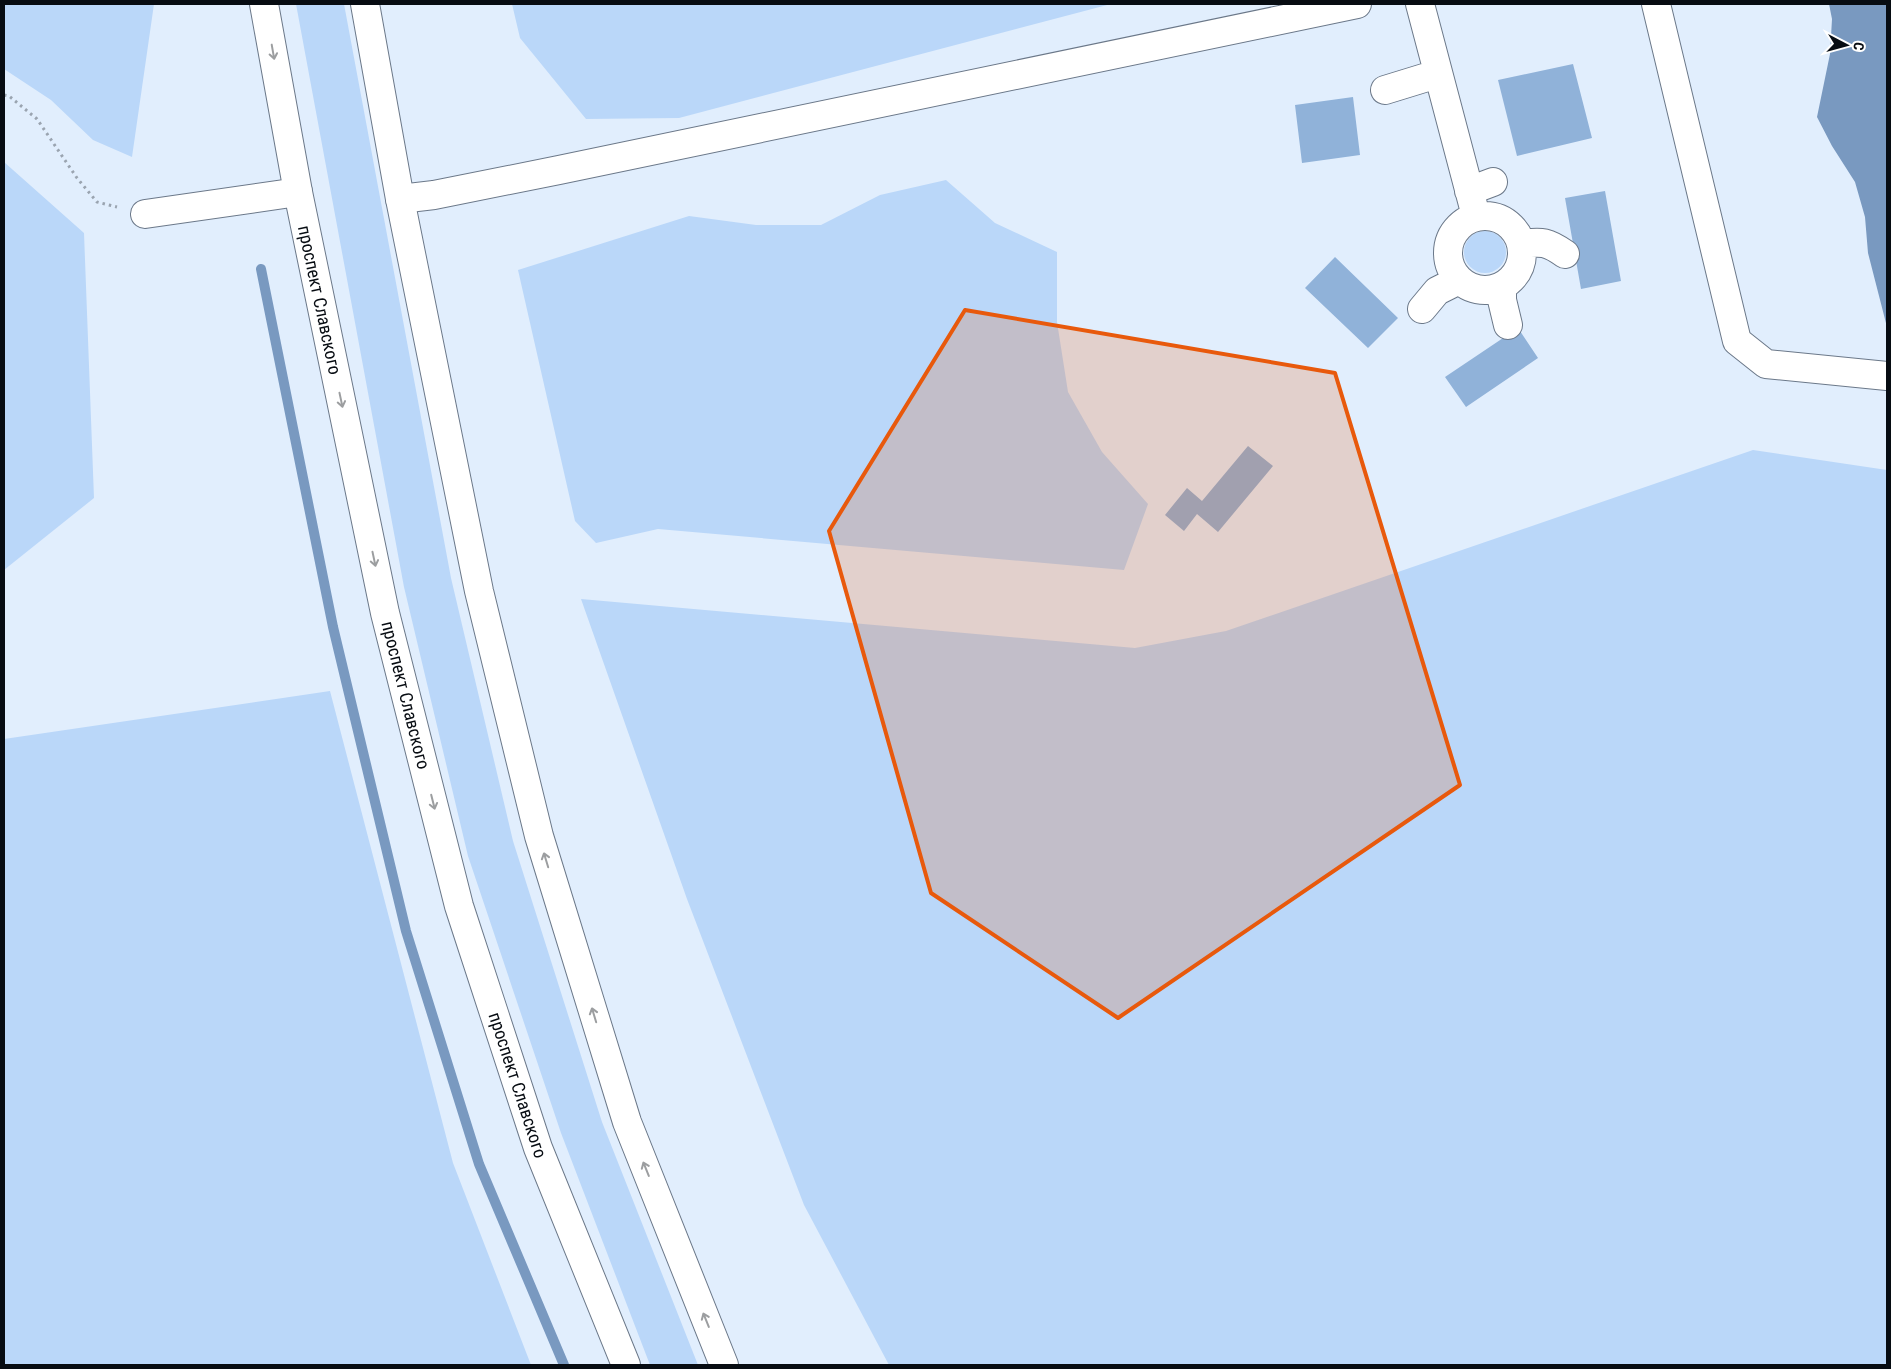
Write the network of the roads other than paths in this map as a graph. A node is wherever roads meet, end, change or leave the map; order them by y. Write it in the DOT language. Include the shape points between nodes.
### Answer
graph roads {
  1 [pos="264,4"];
  2 [pos="365,4"];
  3 [pos="1357,4"];
  4 [pos="1420,4"];
  5 [pos="1656,4"];
  6 [pos="1437,74"];
  7 [pos="1385,90"];
  8 [pos="298,192"];
  9 [pos="1479,196"];
  10 [pos="400,199"];
  11 [pos="145,214"];
  12 [pos="1522,244"];
  13 [pos="1565,254"];
  14 [pos="1459,280"];
  15 [pos="1502,286"];
  16 [pos="1422,309"];
  17 [pos="1508,325"];
  18 [pos="1887,376"];
  19 [pos="626,1365"];
  20 [pos="724,1365"];
  1 -- 8 [label="main road, проспект Славского, one-way"];
  2 -- 10 [label="main road"];
  3 -- 10 [label="main road" via="559,170"];
  4 -- 6 [label="main road"];
  5 -- 18 [label="main road" via="1737,341 1766,364"];
  6 -- 7 [label="main road"];
  6 -- 9 [label="main road"];
  8 -- 11 [label="main road"];
  8 -- 19 [label="main road, проспект Славского, one-way" via="385,613 459,906 538,1148"];
  9 -- 12 [label="main road" via="1487,215 1509,224"];
  9 -- 14 [label="main road" via="1466,221 1451,238 1448,248 1450,265"];
  20 -- 10 [label="main road, one-way" via="627,1122 539,836 479,591"];
  12 -- 13 [label="main road" via="1541,242"];
  12 -- 15 [label="main road" via="1518,269"];
  14 -- 15 [label="main road" via="1479,290"];
  14 -- 16 [label="main road" via="1437,291"];
  15 -- 17 [label="main road"];
}
